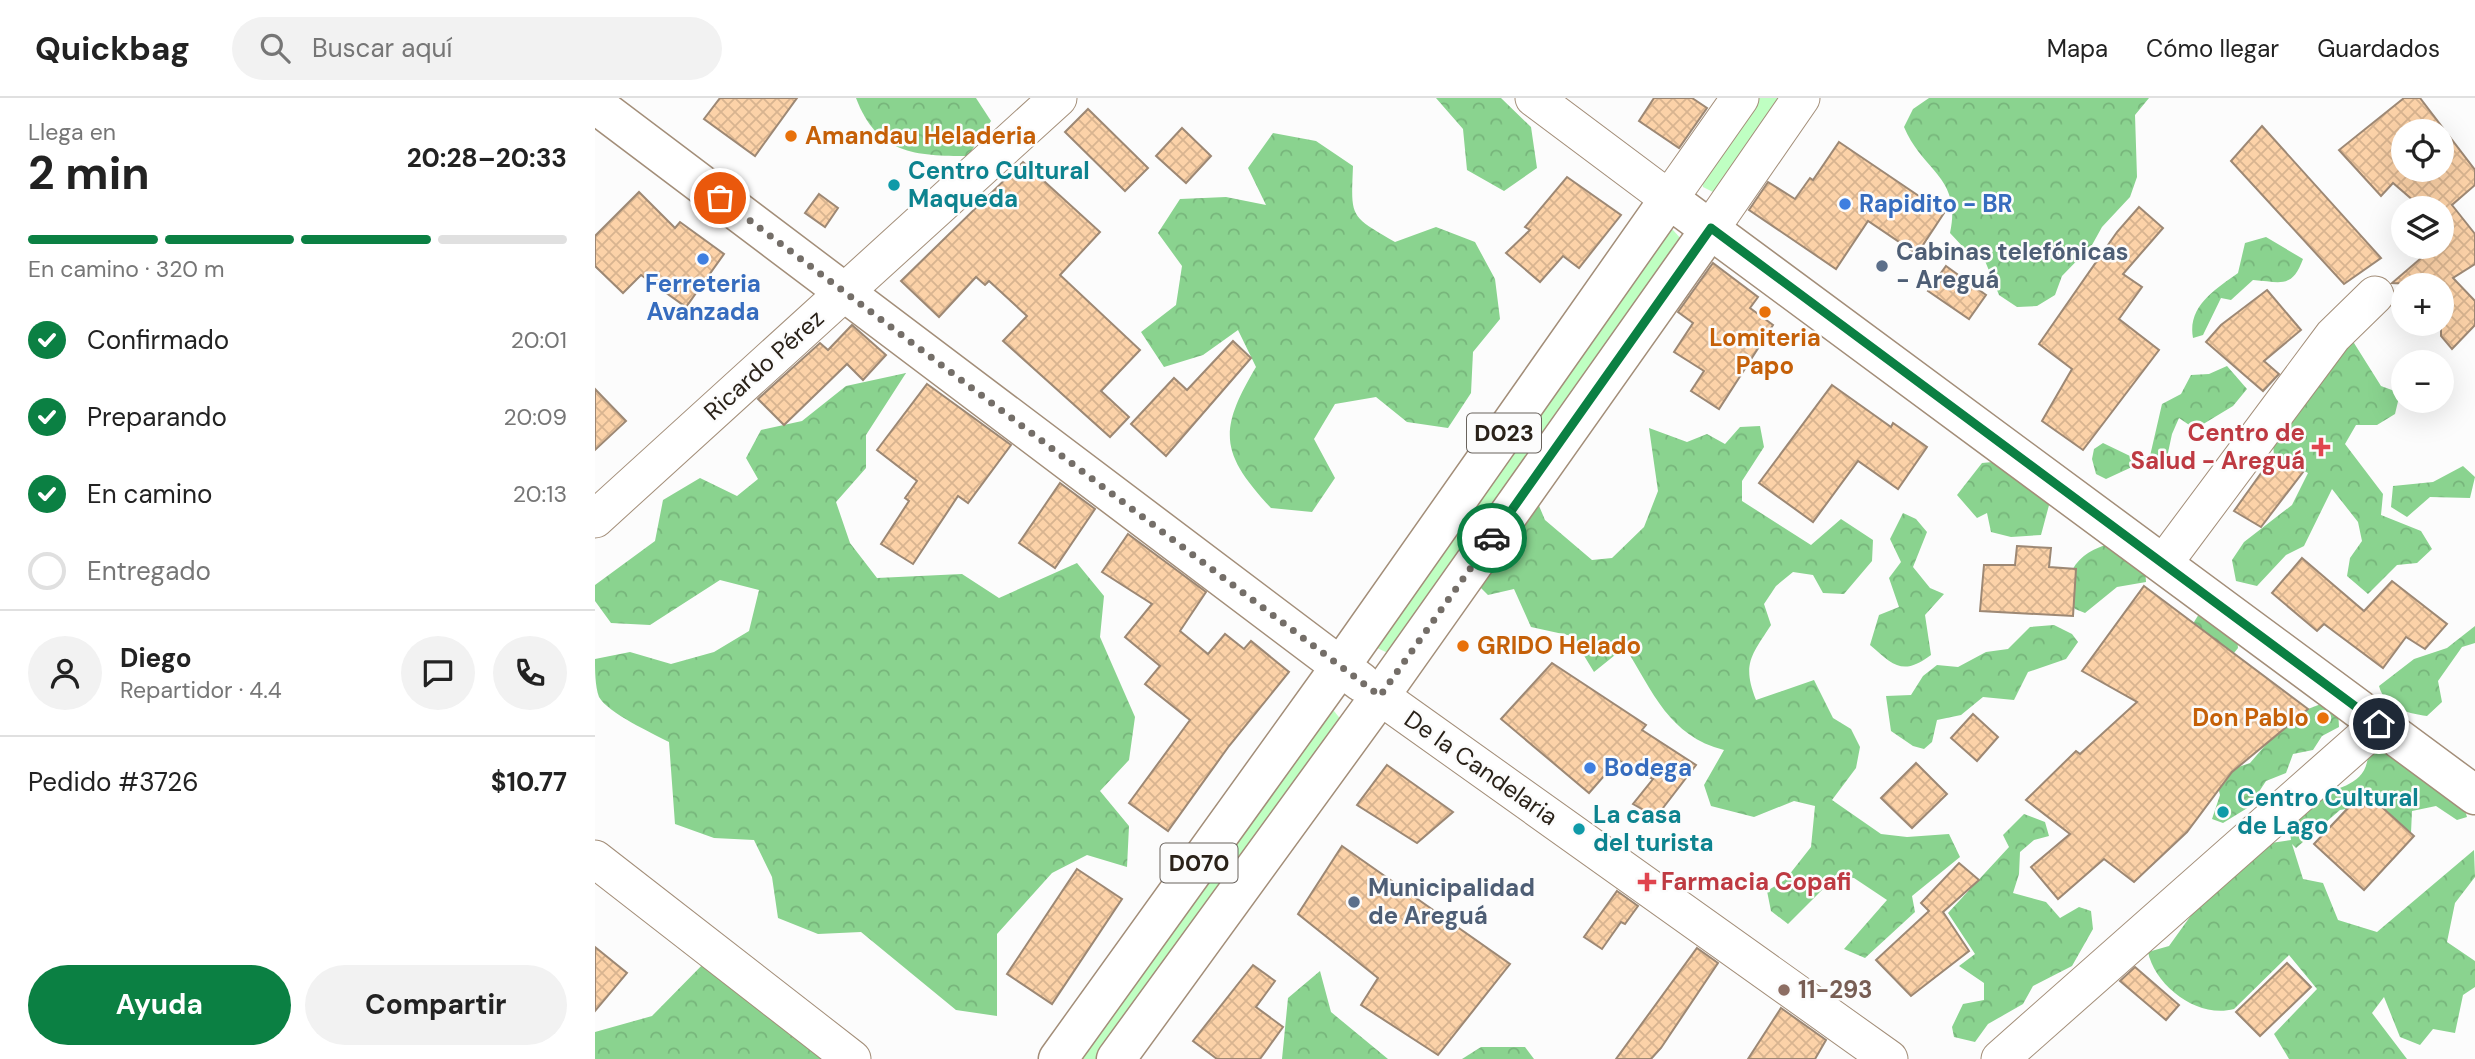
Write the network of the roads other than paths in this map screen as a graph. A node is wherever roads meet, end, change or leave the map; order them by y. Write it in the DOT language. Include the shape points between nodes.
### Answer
graph roads {
  1 [pos="1058,98"];
  2 [pos="1534,98"];
  3 [pos="1740,98"];
  4 [pos="1801,98"];
  5 [pos="595,104"];
  6 [pos="1669,199"];
  7 [pos="1711,228"];
  8 [pos="844,292"];
  9 [pos="2375,295"];
  10 [pos="595,519"];
  11 [pos="2163,564"];
  12 [pos="1340,667"];
  13 [pos="1380,696"];
  14 [pos="2379,724"];
  15 [pos="2475,794"];
  16 [pos="595,859"];
  17 [pos="852,1059"];
  18 [pos="1058,1059"];
  19 [pos="1116,1059"];
  20 [pos="1889,1059"];
  21 [pos="2000,1059"];
  1 -- 8 [label="street, Ricardo Pérez"];
  2 -- 6 [label="street"];
  3 -- 6 [label="street"];
  4 -- 7 [label="street"];
  5 -- 8 [label="main road"];
  6 -- 7 [label="main road"];
  6 -- 12 [label="main road, D023"];
  7 -- 11 [label="main road"];
  7 -- 13 [label="main road, D023"];
  8 -- 10 [label="street, Ricardo Pérez"];
  8 -- 12 [label="main road"];
  9 -- 11 [label="street" via="2333,335"];
  11 -- 14 [label="main road"];
  12 -- 13 [label="main road"];
  12 -- 18 [label="main road, D070"];
  13 -- 19 [label="main road, D070"];
  13 -- 20 [label="street, De la Candelaria"];
  14 -- 15 [label="main road"];
  14 -- 21 [label="street"];
  16 -- 17 [label="street"];
}
